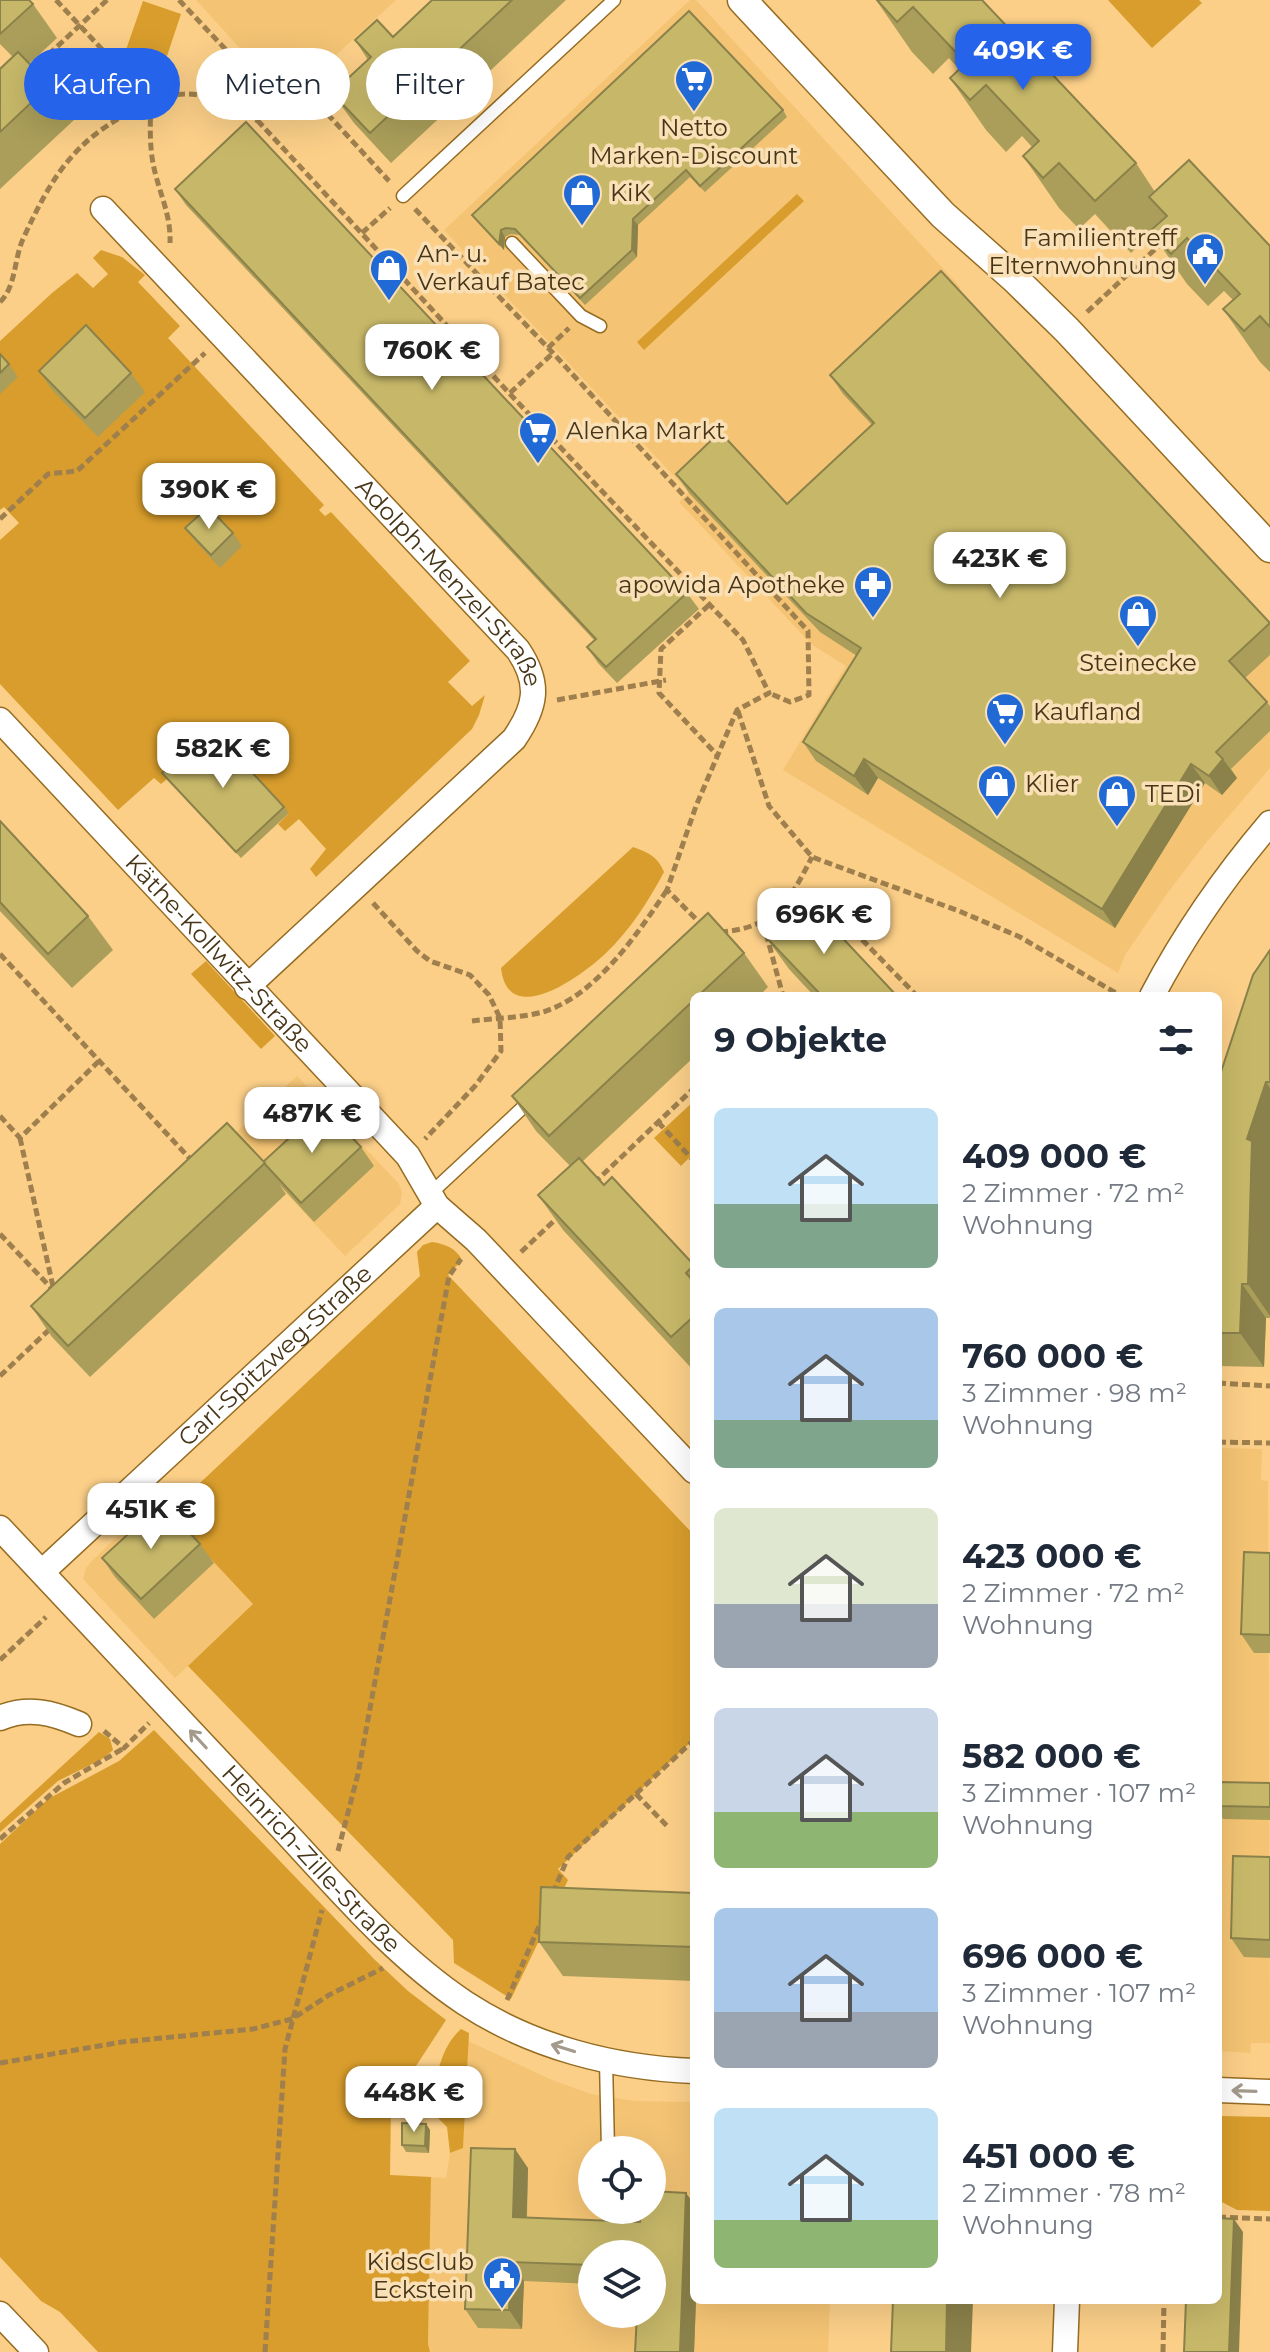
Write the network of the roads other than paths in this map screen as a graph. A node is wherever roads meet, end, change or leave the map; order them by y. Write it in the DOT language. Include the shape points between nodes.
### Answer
graph roads {
  1 [pos="614,0"];
  2 [pos="752,4"];
  3 [pos="403,196"];
  4 [pos="103,209"];
  5 [pos="512,243"];
  6 [pos="600,326"];
  7 [pos="1270,548"];
  8 [pos="0,720"];
  9 [pos="1270,823"];
  10 [pos="247,987"];
  11 [pos="1154,992"];
  12 [pos="546,1085"];
  13 [pos="434,1200"];
  14 [pos="690,1467"];
  15 [pos="0,1528"];
  16 [pos="42,1572"];
  17 [pos="0,1718"];
  18 [pos="79,1724"];
  19 [pos="606,2061"];
  20 [pos="690,2071"];
  21 [pos="1222,2090"];
  22 [pos="1270,2092"];
  23 [pos="608,2136"];
  24 [pos="1067,2304"];
  25 [pos="0,2314"];
  26 [pos="36,2352"];
  27 [pos="1065,2352"];
  1 -- 3 [label="lane"];
  2 -- 7 [label="street" via="943,215 1067,330"];
  4 -- 10 [label="street, Adolph-Menzel-Straße" via="518,650 534,684 526,722 514,739"];
  5 -- 6 [label="lane" via="581,316"];
  8 -- 10 [label="street, Käthe-Kollwitz-Straße"];
  9 -- 11 [label="street" via="1206,905"];
  10 -- 13 [label="street, Käthe-Kollwitz-Straße" via="408,1156"];
  12 -- 13 [label="lane"];
  13 -- 14 [label="street, Käthe-Kollwitz-Straße"];
  13 -- 16 [label="street, Carl-Spitzweg-Straße"];
  15 -- 16 [label="street, Heinrich-Zille-Straße"];
  19 -- 16 [label="street, Heinrich-Zille-Straße, one-way" via="532,2039 466,2004 405,1956"];
  17 -- 18 [label="street" via="35,1711"];
  19 -- 20 [label="street, Heinrich-Zille-Straße"];
  19 -- 23 [label="lane"];
  22 -- 21 [label="street, one-way"];
  24 -- 27 [label="street"];
  25 -- 26 [label="street"];
}
